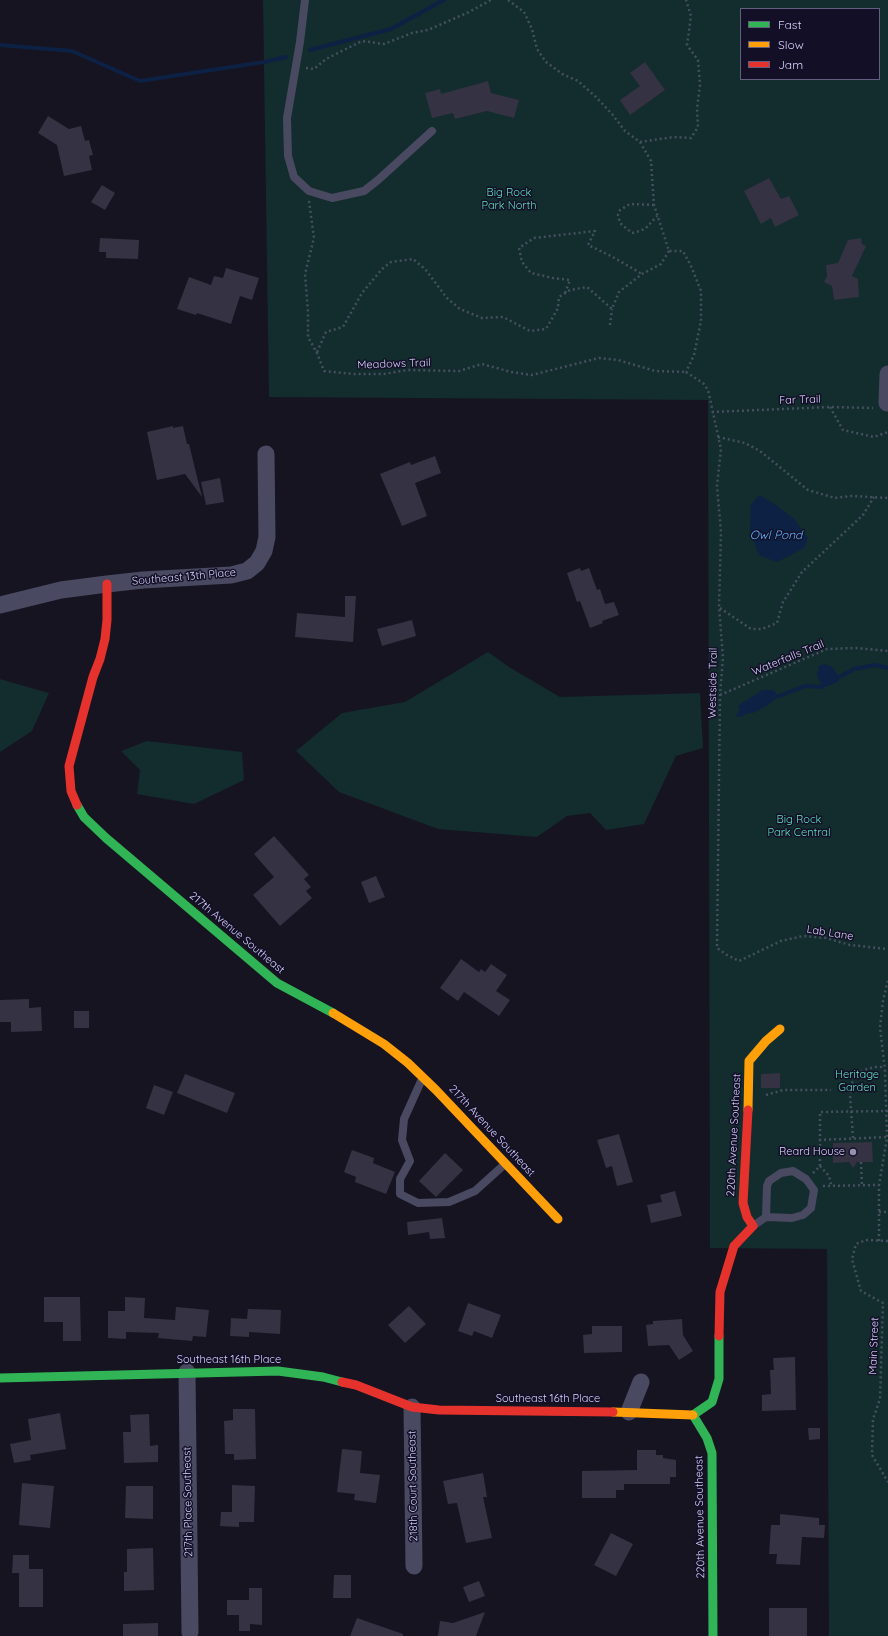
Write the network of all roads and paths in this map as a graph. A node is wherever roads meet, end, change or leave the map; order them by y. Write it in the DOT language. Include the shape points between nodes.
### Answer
graph roads {
  1 [pos="305,0"];
  2 [pos="490,0"];
  3 [pos="508,0"];
  4 [pos="686,0"];
  5 [pos="296,66"];
  6 [pos="432,131"];
  7 [pos="640,142"];
  8 [pos="309,199"];
  9 [pos="654,205"];
  10 [pos="657,216"];
  11 [pos="669,251"];
  12 [pos="642,274"];
  13 [pos="565,293"];
  14 [pos="612,309"];
  15 [pos="610,325"];
  16 [pos="317,353"];
  17 [pos="686,372"];
  18 [pos="888,374"];
  19 [pos="884,406"];
  20 [pos="830,407"];
  21 [pos="712,412"];
  22 [pos="888,432"];
  23 [pos="718,437"];
  24 [pos="266,454"];
  25 [pos="874,497"];
  26 [pos="888,498"];
  27 [pos="107,584"];
  28 [pos="0,605"];
  29 [pos="719,608"];
  30 [pos="888,651"];
  31 [pos="720,695"];
  32 [pos="888,949"];
  33 [pos="726,956"];
  34 [pos="888,980"];
  35 [pos="780,1029"];
  36 [pos="884,1067"];
  37 [pos="423,1077"];
  38 [pos="831,1090"];
  39 [pos="749,1100"];
  40 [pos="851,1111"];
  41 [pos="887,1111"];
  42 [pos="853,1138"];
  43 [pos="888,1138"];
  44 [pos="819,1140"];
  45 [pos="861,1162"];
  46 [pos="506,1163"];
  47 [pos="820,1166"];
  48 [pos="806,1179"];
  49 [pos="862,1185"];
  50 [pos="879,1185"];
  51 [pos="831,1186"];
  52 [pos="814,1190"];
  53 [pos="879,1212"];
  54 [pos="888,1212"];
  55 [pos="766,1217"];
  56 [pos="558,1219"];
  57 [pos="753,1226"];
  58 [pos="879,1241"];
  59 [pos="888,1241"];
  60 [pos="883,1303"];
  61 [pos="888,1306"];
  62 [pos="187,1372"];
  63 [pos="0,1378"];
  64 [pos="641,1382"];
  65 [pos="412,1407"];
  66 [pos="629,1412"];
  67 [pos="693,1415"];
  68 [pos="888,1482"];
  69 [pos="414,1566"];
  70 [pos="190,1632"];
  71 [pos="713,1636"];
  1 -- 5 [label="lane"];
  2 -- 5 [label="path" via="428,30 384,44 362,41 326,59 314,69"];
  3 -- 7 [label="path" via="524,12 537,49 546,62 584,86 625,131"];
  4 -- 7 [label="path" via="691,16 687,45 698,60 698,127 691,138 674,137"];
  5 -- 6 [label="lane" via="286,118 288,156 294,177 309,191 332,198 364,191"];
  7 -- 9 [label="path" via="651,161"];
  8 -- 16 [label="path, Meadows Trail" via="314,238 305,274 308,337"];
  9 -- 10 [label="path"];
  9 -- 10 [label="path" via="630,204 620,210 620,223 632,233 646,228"];
  10 -- 11 [label="path"];
  11 -- 12 [label="path" via="660,264"];
  11 -- 17 [label="path" via="683,251 701,291 701,321 694,355"];
  12 -- 13 [label="path" via="588,245 595,231 534,238 519,248 522,262 531,272 570,280"];
  12 -- 14 [label="path" via="619,292"];
  13 -- 14 [label="path" via="587,287"];
  13 -- 16 [label="path" via="559,297 558,308 546,329 530,331 503,317 482,318 460,309 413,259 391,262 362,293 343,327 326,332"];
  14 -- 15 [label="path"];
  16 -- 17 [label="path, Meadows Trail" via="324,371 354,374 384,374 407,370 459,371 482,364 532,375 599,358 618,360 655,371"];
  17 -- 21 [label="path, Westside Trail" via="703,383 708,390"];
  18 -- 19 [label="street"];
  19 -- 20 [label="path, Far Trail"];
  20 -- 21 [label="path, Far Trail"];
  20 -- 22 [label="path" via="843,430 874,437"];
  21 -- 23 [label="path, Westside Trail"];
  23 -- 25 [label="path" via="745,443 760,451 808,490 835,498"];
  23 -- 29 [label="path, Westside Trail" via="720,449 717,486 721,532"];
  24 -- 27 [label="street, Southeast 13th Place" via="267,536 264,550 247,571 231,575"];
  25 -- 26 [label="path"];
  25 -- 29 [label="path" via="863,515 802,572 783,602 777,623 762,629 750,629"];
  27 -- 28 [label="street, Southeast 13th Place" via="61,590"];
  27 -- 37 [label="street, 217th Avenue Southeast" via="105,639 69,766 71,791 84,817 277,983 384,1044"];
  29 -- 31 [label="path, Westside Trail" via="723,658"];
  30 -- 31 [label="path, Waterfalls Trail" via="827,649"];
  31 -- 33 [label="path, Westside Trail" via="717,948"];
  32 -- 33 [label="path, Lab Lane" via="803,936 781,941 739,961"];
  34 -- 36 [label="path" via="880,1027"];
  35 -- 39 [label="street, 220th Avenue Southeast" via="749,1061"];
  36 -- 40 [label="path" via="875,1067 858,1073 851,1086"];
  36 -- 41 [label="path"];
  37 -- 46 [label="street, 217th Avenue Southeast"];
  37 -- 46 [label="lane" via="404,1119 402,1140 410,1161 400,1179 400,1194 418,1203 449,1202 474,1190"];
  38 -- 39 [label="path" via="783,1090"];
  39 -- 57 [label="street, 220th Avenue Southeast" via="743,1203"];
  40 -- 41 [label="path"];
  40 -- 42 [label="path"];
  40 -- 44 [label="path" via="820,1112"];
  41 -- 43 [label="path"];
  42 -- 43 [label="path"];
  42 -- 44 [label="path"];
  43 -- 50 [label="path"];
  44 -- 47 [label="path"];
  45 -- 49 [label="path"];
  46 -- 56 [label="street, 217th Avenue Southeast"];
  47 -- 48 [label="path"];
  47 -- 51 [label="path" via="829,1176"];
  48 -- 52 [label="lane"];
  48 -- 55 [label="lane" via="792,1171 780,1173 769,1181"];
  49 -- 50 [label="path"];
  49 -- 51 [label="path"];
  50 -- 53 [label="path"];
  51 -- 52 [label="path" via="821,1186"];
  52 -- 55 [label="lane" via="811,1208 803,1215 792,1218"];
  53 -- 54 [label="path"];
  53 -- 58 [label="path"];
  55 -- 57 [label="lane"];
  57 -- 67 [label="street" via="734,1246 720,1292 719,1379 712,1402"];
  58 -- 59 [label="path"];
  58 -- 60 [label="path, Main Street" via="866,1240 856,1244 852,1259 861,1291"];
  60 -- 61 [label="path"];
  60 -- 68 [label="path, Main Street" via="880,1399 873,1419 872,1455"];
  62 -- 63 [label="street, Southeast 16th Place"];
  62 -- 65 [label="street, Southeast 16th Place" via="278,1371 323,1377 356,1385"];
  62 -- 70 [label="street, 217th Place Southeast"];
  64 -- 66 [label="street"];
  65 -- 66 [label="street, Southeast 16th Place" via="439,1410"];
  65 -- 69 [label="street, 218th Court Southeast"];
  66 -- 67 [label="street, Southeast 16th Place"];
  67 -- 71 [label="street, 220th Avenue Southeast" via="707,1438 712,1453"];
}
